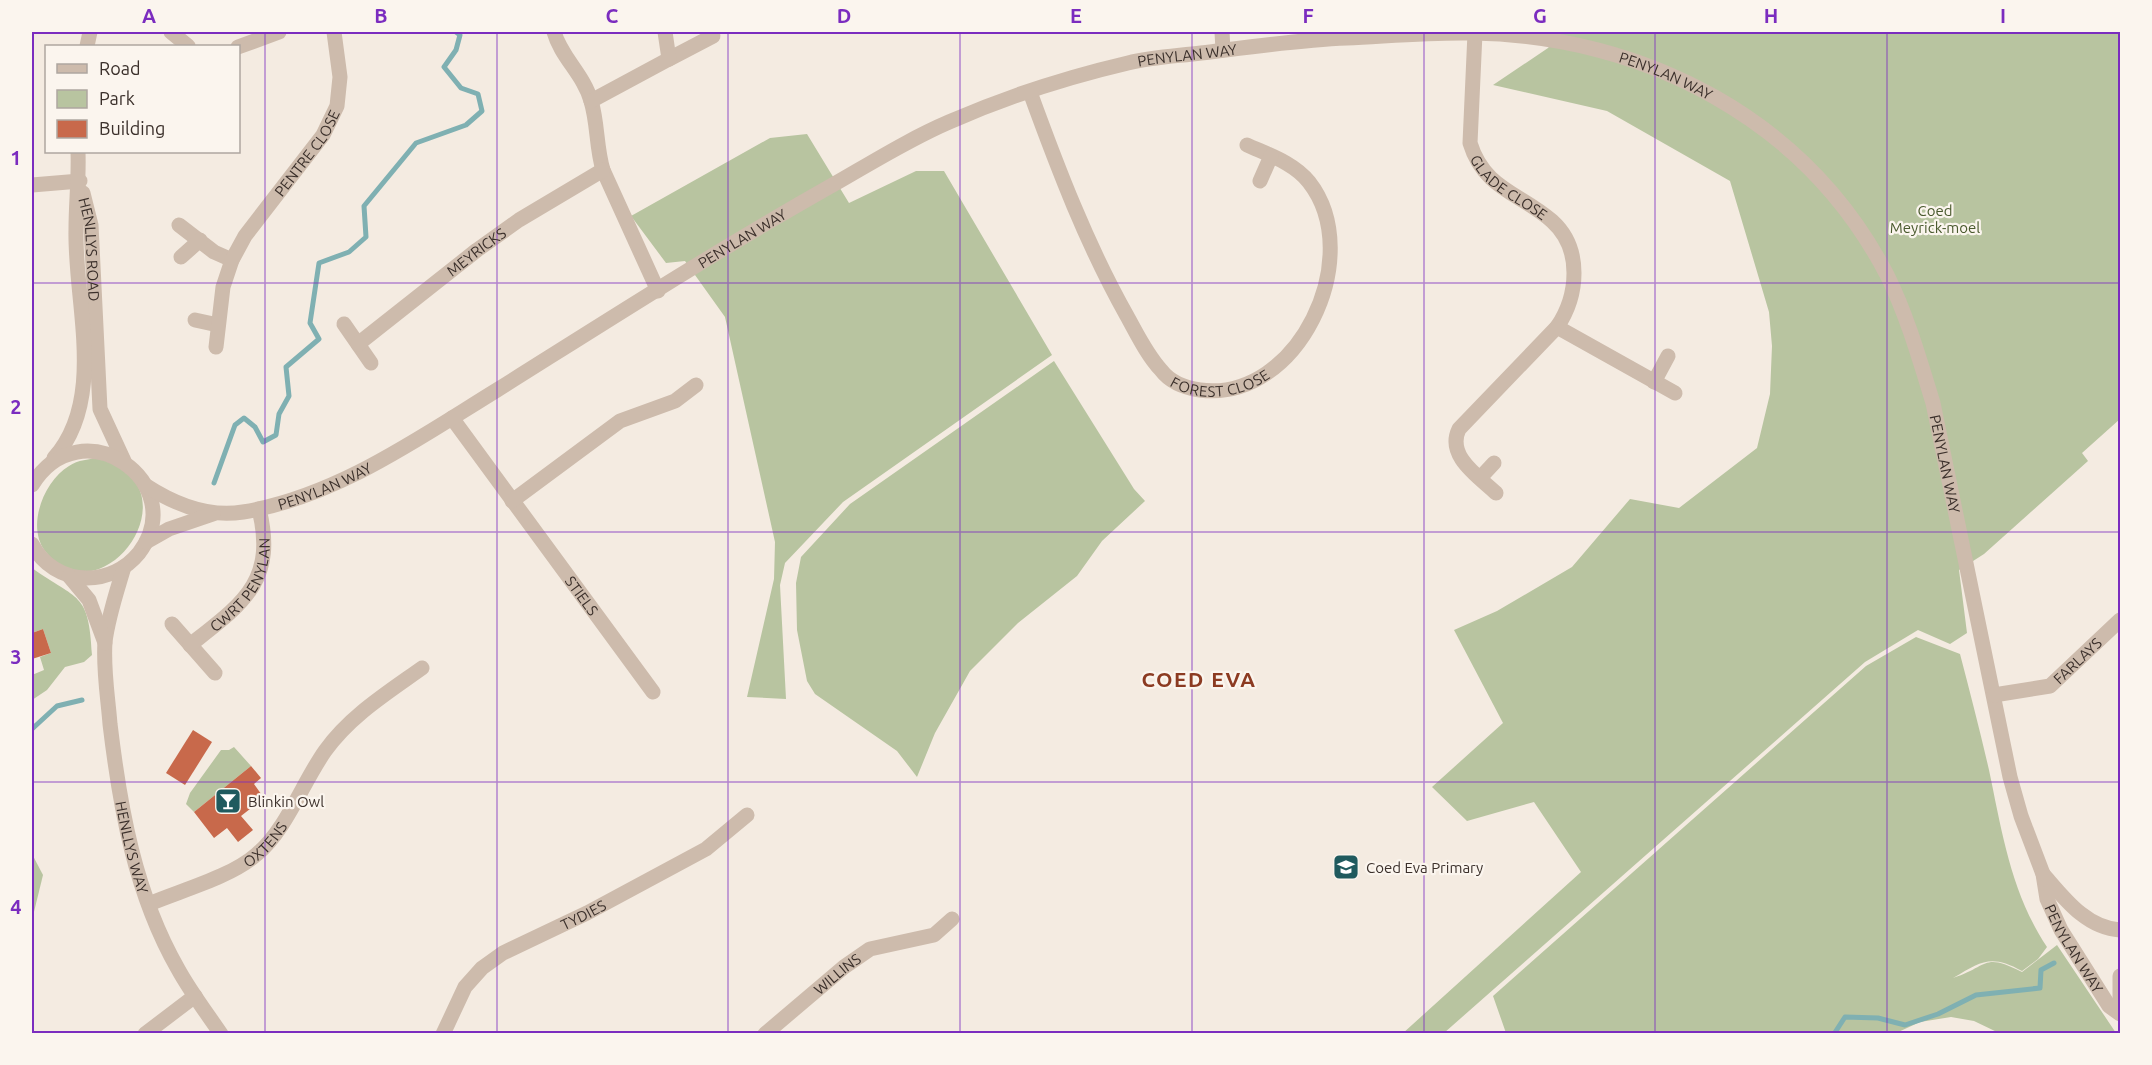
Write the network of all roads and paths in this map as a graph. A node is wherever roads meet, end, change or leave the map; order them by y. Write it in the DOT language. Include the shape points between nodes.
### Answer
graph roads {
  1 [pos="279,32"];
  2 [pos="334,32"];
  3 [pos="554,32"];
  4 [pos="665,32"];
  5 [pos="1222,32"];
  6 [pos="1475,33"];
  7 [pos="712,36"];
  8 [pos="170,38"];
  9 [pos="187,45"];
  10 [pos="240,46"];
  11 [pos="1223,50"];
  12 [pos="669,59"];
  13 [pos="1030,92"];
  14 [pos="591,101"];
  15 [pos="1247,145"];
  16 [pos="78,153"];
  17 [pos="1271,156"];
  18 [pos="603,170"];
  19 [pos="80,181"];
  20 [pos="1260,181"];
  21 [pos="32,185"];
  22 [pos="179,225"];
  23 [pos="200,240"];
  24 [pos="181,257"];
  25 [pos="232,260"];
  26 [pos="658,291"];
  27 [pos="195,320"];
  28 [pos="344,324"];
  29 [pos="218,325"];
  30 [pos="1557,327"];
  31 [pos="358,344"];
  32 [pos="216,347"];
  33 [pos="1668,356"];
  34 [pos="370,363"];
  35 [pos="1654,382"];
  36 [pos="696,385"];
  37 [pos="1675,393"];
  38 [pos="452,418"];
  39 [pos="124,461"];
  40 [pos="1494,463"];
  41 [pos="38,474"];
  42 [pos="1480,478"];
  43 [pos="145,485"];
  44 [pos="1496,493"];
  45 [pos="512,501"];
  46 [pos="259,509"];
  47 [pos="213,514"];
  48 [pos="146,542"];
  49 [pos="33,548"];
  50 [pos="124,567"];
  51 [pos="69,576"];
  52 [pos="2121,620"];
  53 [pos="172,624"];
  54 [pos="105,643"];
  55 [pos="190,645"];
  56 [pos="422,668"];
  57 [pos="215,673"];
  58 [pos="653,692"];
  59 [pos="1994,694"];
  60 [pos="747,815"];
  61 [pos="2043,874"];
  62 [pos="149,904"];
  63 [pos="952,920"];
  64 [pos="2121,930"];
  65 [pos="2121,976"];
  66 [pos="195,996"];
  67 [pos="2121,1008"];
  68 [pos="2121,1014"];
  69 [pos="145,1034"];
  70 [pos="221,1034"];
  71 [pos="443,1034"];
  72 [pos="765,1034"];
  1 -- 10 [label="street"];
  2 -- 25 [label="street, PENTRE CLOSE" via="340,77 337,106 323,135 245,236"];
  3 -- 14 [label="street"];
  4 -- 12 [label="street"];
  5 -- 11 [label="street"];
  6 -- 11 [label="street, PENYLAN WAY" via="1292,40"];
  6 -- 30 [label="street, GLADE CLOSE" via="1470,143 1483,172 1553,222 1564,238 1576,280"];
  6 -- 59 [label="street, PENYLAN WAY" via="1533,37 1617,54 1664,70 1724,101 1764,128 1807,166 1850,213 1888,278 1933,403"];
  7 -- 12 [label="street"];
  8 -- 9 [label="street"];
  11 -- 13 [label="street, PENYLAN WAY" via="1131,62"];
  12 -- 14 [label="street"];
  13 -- 17 [label="street, FOREST CLOSE" via="1057,167 1115,296 1161,371 1191,389 1231,389 1253,381 1275,366 1305,333 1322,298 1330,250 1323,209 1310,183 1287,162"];
  13 -- 26 [label="street, PENYLAN WAY" via="926,132"];
  14 -- 18 [label="street"];
  15 -- 17 [label="street, FOREST CLOSE"];
  16 -- 19 [label="street"];
  17 -- 20 [label="street"];
  18 -- 26 [label="street"];
  18 -- 31 [label="street, MEYRICKS" via="519,220"];
  19 -- 21 [label="street"];
  19 -- 39 [label="street, HENLLYS ROAD" via="91,225 100,409"];
  19 -- 41 [label="street, HENLLYS ROAD" via="76,230 84,383 76,427 67,443"];
  22 -- 23 [label="street"];
  23 -- 24 [label="street"];
  23 -- 25 [label="street"];
  25 -- 29 [label="street, PENTRE CLOSE"];
  26 -- 38 [label="street, PENYLAN WAY"];
  27 -- 29 [label="street"];
  28 -- 31 [label="street"];
  29 -- 32 [label="street, PENTRE CLOSE"];
  30 -- 35 [label="street"];
  30 -- 42 [label="street, GLADE CLOSE" via="1459,429 1454,439 1455,450"];
  31 -- 34 [label="street"];
  33 -- 35 [label="street"];
  35 -- 37 [label="street"];
  36 -- 45 [label="street" via="675,401 620,421"];
  38 -- 45 [label="street, STIELS"];
  38 -- 46 [label="street, PENYLAN WAY" via="318,490"];
  39 -- 41 [label="street" via="94,451 63,456"];
  39 -- 43 [label="street"];
  40 -- 42 [label="street"];
  42 -- 44 [label="street, GLADE CLOSE"];
  43 -- 47 [label="street, PENYLAN WAY" via="185,507"];
  43 -- 48 [label="street" via="152,519"];
  45 -- 58 [label="street, STIELS"];
  46 -- 47 [label="street, PENYLAN WAY"];
  46 -- 55 [label="street, CWRT PENYLAN" via="264,540 256,584 243,601"];
  47 -- 48 [label="street, PENYLAN WAY" via="169,529"];
  48 -- 50 [label="street"];
  49 -- 51 [label="street" via="50,566"];
  50 -- 51 [label="street" via="98,578"];
  50 -- 54 [label="street"];
  51 -- 54 [label="street" via="89,600"];
  52 -- 59 [label="street, FARLAYS" via="2050,686"];
  53 -- 55 [label="street, CWRT PENYLAN"];
  54 -- 62 [label="street, HENLLYS WAY" via="119,801"];
  55 -- 57 [label="street, CWRT PENYLAN"];
  56 -- 62 [label="street, OXTENS" via="347,723 321,757 270,842 257,855"];
  59 -- 61 [label="street, PENYLAN WAY" via="2020,816"];
  60 -- 71 [label="street, TYDIES" via="706,849 489,963 465,987"];
  61 -- 64 [label="street, PENYLAN WAY" via="2084,918"];
  61 -- 68 [label="street, PENYLAN WAY" via="2047,899 2061,930 2109,1006"];
  62 -- 66 [label="street, HENLLYS WAY" via="177,968"];
  63 -- 72 [label="street, WILLINS" via="934,935 870,949"];
  65 -- 67 [label="street"];
  66 -- 69 [label="street"];
  66 -- 70 [label="street, HENLLYS WAY"];
}
